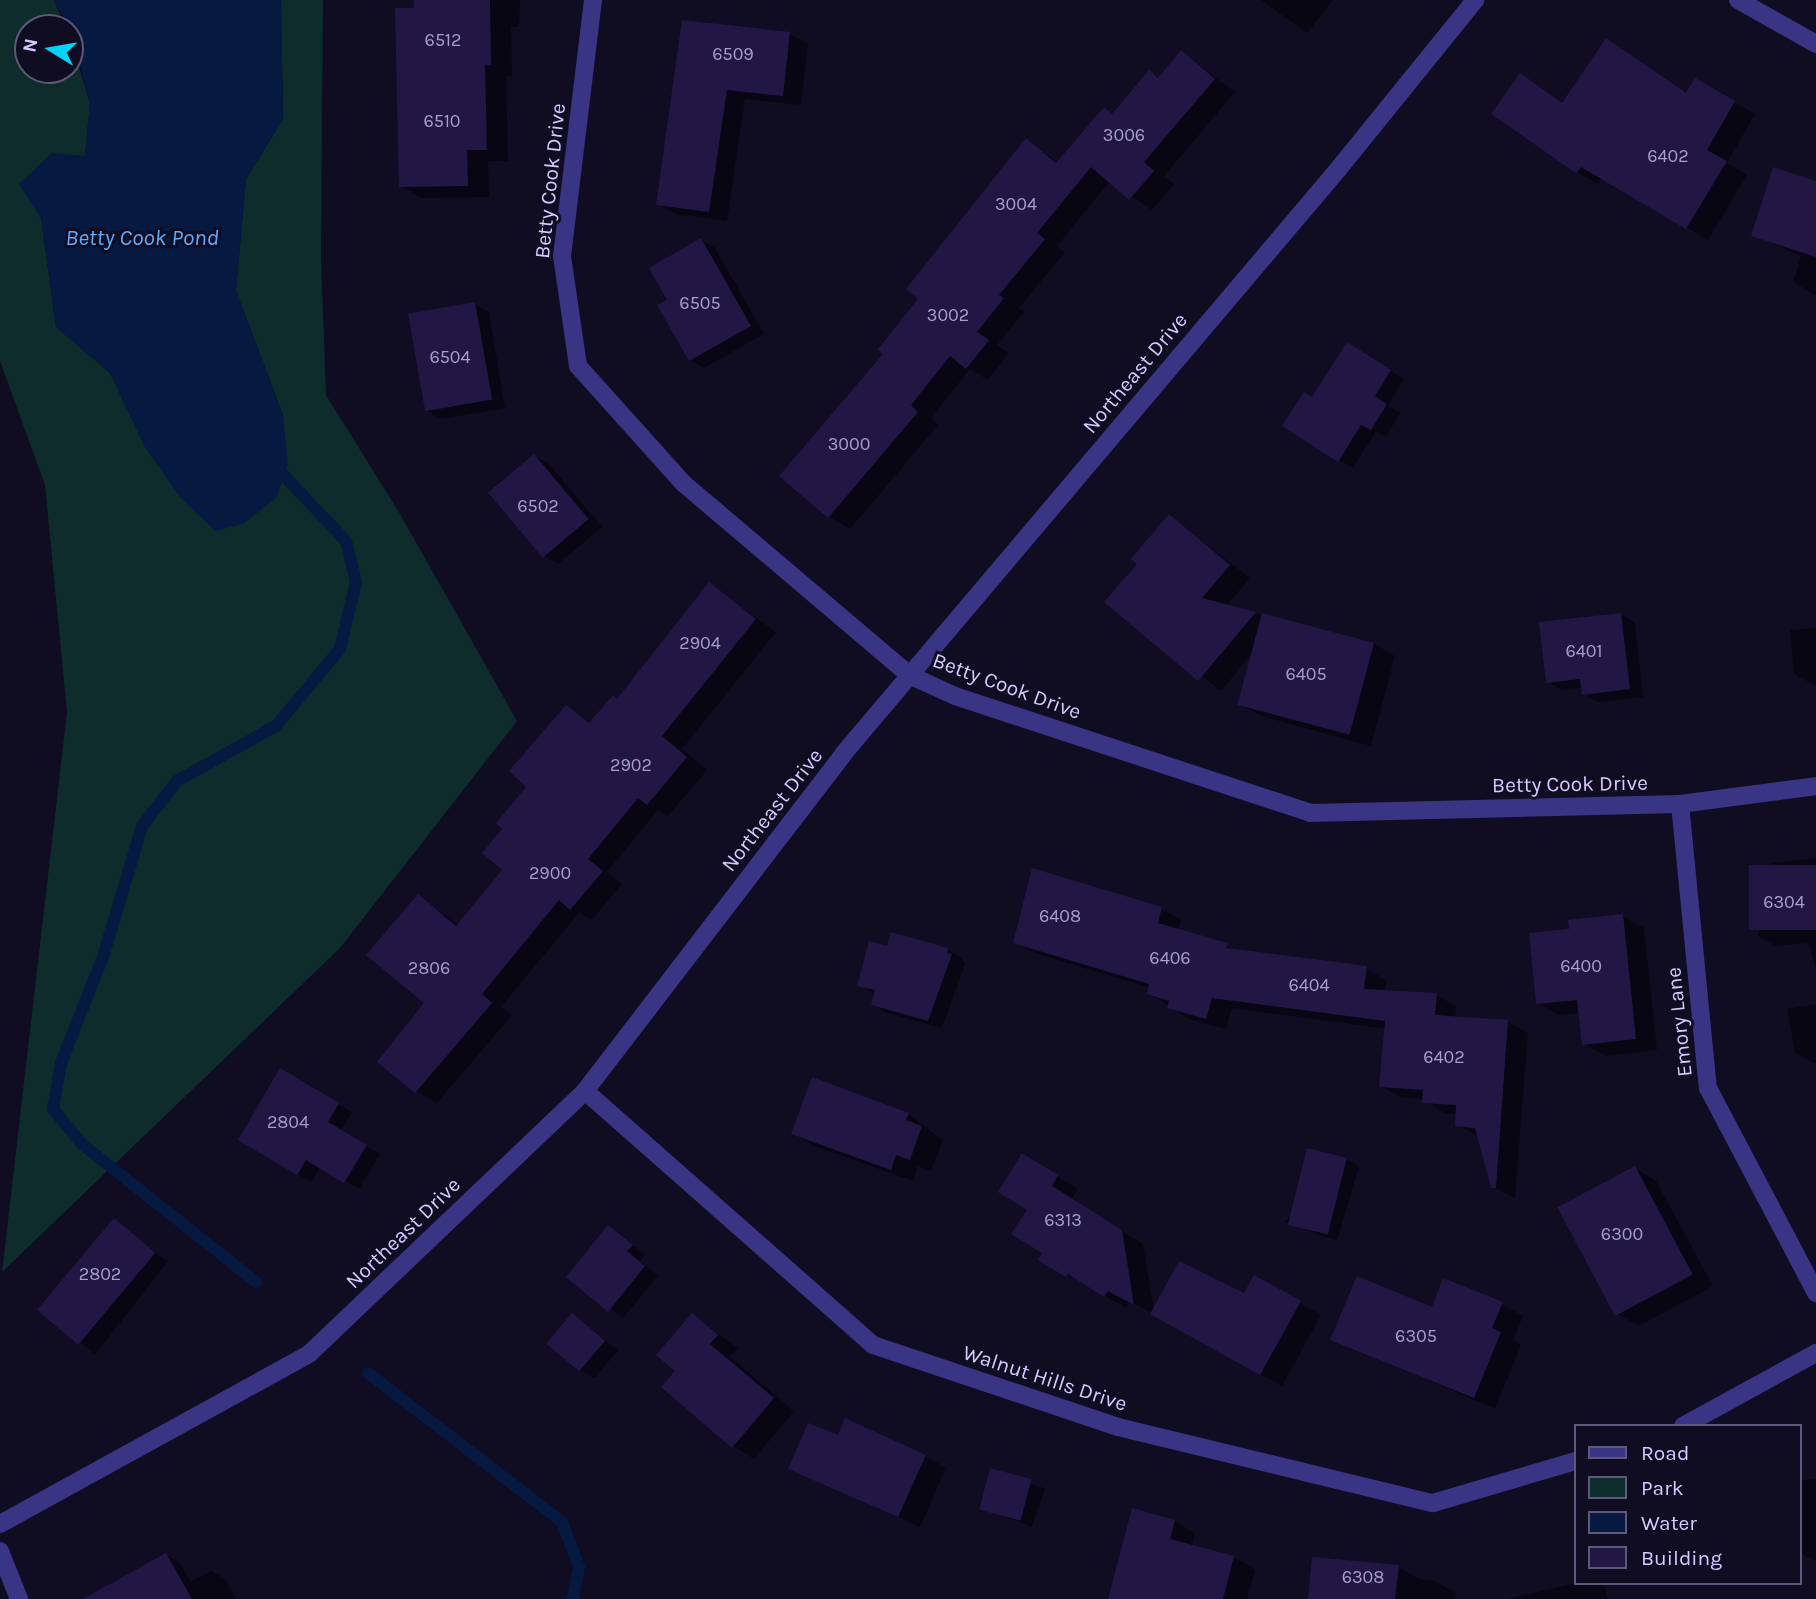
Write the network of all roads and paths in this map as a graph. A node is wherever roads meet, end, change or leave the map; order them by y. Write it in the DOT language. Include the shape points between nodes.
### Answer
graph roads {
  1 [pos="593,0"];
  2 [pos="1475,0"];
  3 [pos="1738,0"];
  4 [pos="1816,44"];
  5 [pos="909,675"];
  6 [pos="1816,786"];
  7 [pos="1680,804"];
  8 [pos="585,1091"];
  9 [pos="1816,1293"];
  10 [pos="1816,1353"];
  11 [pos="1687,1424"];
  12 [pos="1574,1462"];
  13 [pos="0,1524"];
  14 [pos="0,1551"];
  15 [pos="19,1599"];
  1 -- 5 [label="street, Betty Cook Drive" via="562,256 578,366 683,483"];
  2 -- 5 [label="street, Northeast Drive" via="1340,167"];
  3 -- 4 [label="street"];
  5 -- 7 [label="street, Betty Cook Drive" via="955,696 1310,813"];
  5 -- 8 [label="street, Northeast Drive"];
  6 -- 7 [label="street, Betty Cook Drive"];
  7 -- 9 [label="street, Emory Lane" via="1709,1088"];
  8 -- 12 [label="street, Walnut Hills Drive" via="873,1345 1118,1427 1433,1503"];
  8 -- 13 [label="street, Northeast Drive" via="309,1354"];
  10 -- 11 [label="street"];
  14 -- 15 [label="street"];
}
